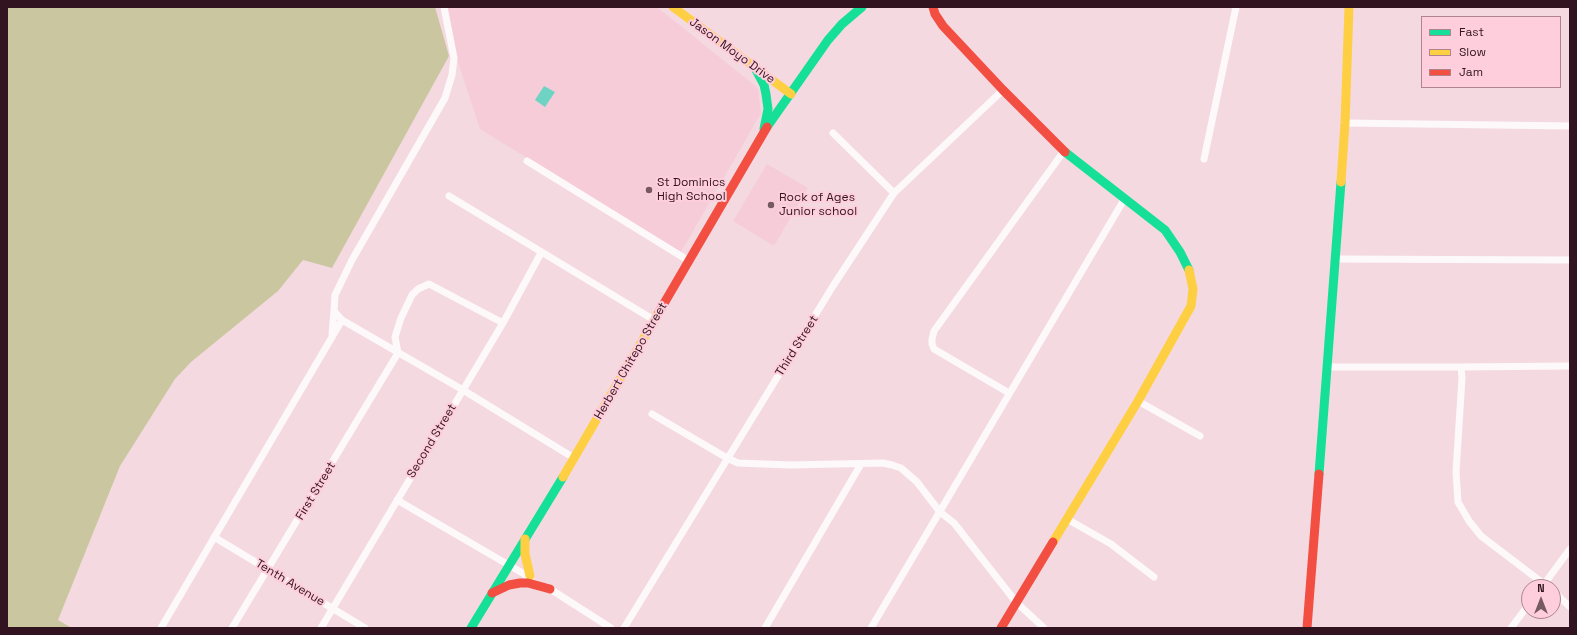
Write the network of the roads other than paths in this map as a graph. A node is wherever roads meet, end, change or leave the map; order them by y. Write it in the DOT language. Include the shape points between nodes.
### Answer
graph roads {
  1 [pos="444,7"];
  2 [pos="673,7"];
  3 [pos="862,7"];
  4 [pos="933,7"];
  5 [pos="1236,7"];
  6 [pos="1349,7"];
  7 [pos="746,60"];
  8 [pos="1003,90"];
  9 [pos="791,94"];
  10 [pos="1346,123"];
  11 [pos="1570,126"];
  12 [pos="764,131"];
  13 [pos="832,132"];
  14 [pos="1064,150"];
  15 [pos="1204,159"];
  16 [pos="527,161"];
  17 [pos="894,193"];
  18 [pos="449,196"];
  19 [pos="1125,198"];
  20 [pos="541,253"];
  21 [pos="1335,259"];
  22 [pos="1570,260"];
  23 [pos="689,261"];
  24 [pos="334,311"];
  25 [pos="342,320"];
  26 [pos="654,320"];
  27 [pos="503,323"];
  28 [pos="332,336"];
  29 [pos="398,353"];
  30 [pos="1570,366"];
  31 [pos="1328,367"];
  32 [pos="1460,367"];
  33 [pos="463,390"];
  34 [pos="1009,393"];
  35 [pos="1138,401"];
  36 [pos="652,414"];
  37 [pos="1200,436"];
  38 [pos="574,458"];
  39 [pos="728,458"];
  40 [pos="861,464"];
  41 [pos="396,500"];
  42 [pos="940,512"];
  43 [pos="1067,519"];
  44 [pos="214,537"];
  45 [pos="525,539"];
  46 [pos="1570,549"];
  47 [pos="510,564"];
  48 [pos="268,570"];
  49 [pos="530,576"];
  50 [pos="1154,577"];
  51 [pos="1536,579"];
  52 [pos="1550,579"];
  53 [pos="550,589"];
  54 [pos="492,593"];
  55 [pos="1561,599"];
  56 [pos="1016,602"];
  57 [pos="1570,607"];
  58 [pos="333,608"];
  59 [pos="1521,615"];
  60 [pos="162,628"];
  61 [pos="232,628"];
  62 [pos="321,628"];
  63 [pos="365,628"];
  64 [pos="471,628"];
  65 [pos="611,628"];
  66 [pos="624,628"];
  67 [pos="765,628"];
  68 [pos="871,628"];
  69 [pos="1000,628"];
  70 [pos="1044,628"];
  71 [pos="1307,628"];
  72 [pos="1511,628"];
  1 -- 24 [label="street" via="454,58 445,98 352,260 335,296"];
  2 -- 7 [label="street, Jason Moyo Drive"];
  3 -- 9 [label="street, Herbert Chitepo Street" via="828,40"];
  4 -- 8 [label="street" via="943,26"];
  5 -- 15 [label="street"];
  6 -- 10 [label="street"];
  7 -- 9 [label="street, Jason Moyo Drive"];
  7 -- 12 [label="street" via="755,68 764,85 768,110"];
  8 -- 14 [label="street"];
  8 -- 17 [label="street, Third Street"];
  9 -- 12 [label="street, Herbert Chitepo Street"];
  10 -- 11 [label="street"];
  10 -- 21 [label="street"];
  12 -- 23 [label="street, Herbert Chitepo Street"];
  13 -- 17 [label="street"];
  14 -- 19 [label="street"];
  14 -- 34 [label="street" via="934,331 932,339 934,349"];
  16 -- 23 [label="street"];
  17 -- 39 [label="street, Third Street" via="833,286"];
  18 -- 20 [label="street"];
  19 -- 34 [label="street"];
  19 -- 35 [label="street" via="1165,230 1190,272 1193,289 1191,306"];
  20 -- 26 [label="street"];
  20 -- 27 [label="street, Second Street"];
  21 -- 22 [label="street"];
  21 -- 31 [label="street"];
  23 -- 26 [label="street, Herbert Chitepo Street"];
  24 -- 25 [label="street"];
  24 -- 28 [label="street"];
  25 -- 28 [label="street"];
  25 -- 29 [label="street"];
  26 -- 38 [label="street, Herbert Chitepo Street"];
  27 -- 29 [label="street" via="429,284 412,295 401,318 395,337"];
  27 -- 33 [label="street, Second Street"];
  28 -- 44 [label="street"];
  29 -- 33 [label="street"];
  29 -- 48 [label="street, First Street"];
  30 -- 32 [label="street"];
  31 -- 32 [label="street"];
  31 -- 71 [label="street"];
  32 -- 51 [label="street" via="1462,378 1456,472 1458,502 1481,536"];
  33 -- 38 [label="street"];
  33 -- 41 [label="street, Second Street"];
  34 -- 42 [label="street"];
  35 -- 37 [label="street"];
  35 -- 43 [label="street"];
  36 -- 39 [label="street"];
  38 -- 45 [label="street, Herbert Chitepo Street"];
  39 -- 40 [label="street" via="738,463 753,464"];
  39 -- 66 [label="street, Third Street"];
  40 -- 42 [label="street" via="883,463 901,468 917,482"];
  40 -- 67 [label="street"];
  41 -- 47 [label="street"];
  41 -- 58 [label="street, Second Street"];
  42 -- 56 [label="street" via="954,523"];
  42 -- 68 [label="street"];
  43 -- 50 [label="street" via="1112,544"];
  43 -- 56 [label="street"];
  44 -- 48 [label="street, Tenth Avenue"];
  44 -- 60 [label="street"];
  45 -- 47 [label="street, Herbert Chitepo Street"];
  45 -- 49 [label="street" via="525,554"];
  46 -- 52 [label="street"];
  47 -- 49 [label="street"];
  47 -- 54 [label="street, Herbert Chitepo Street"];
  48 -- 58 [label="street, Tenth Avenue"];
  48 -- 61 [label="street, First Street"];
  49 -- 53 [label="street"];
  53 -- 54 [label="street" via="520,583"];
  53 -- 65 [label="street"];
  54 -- 64 [label="street, Herbert Chitepo Street"];
  55 -- 57 [label="street"];
  56 -- 69 [label="street"];
  56 -- 70 [label="street"];
  58 -- 62 [label="street, Second Street"];
  58 -- 63 [label="street, Tenth Avenue"];
  59 -- 72 [label="street"];
}
